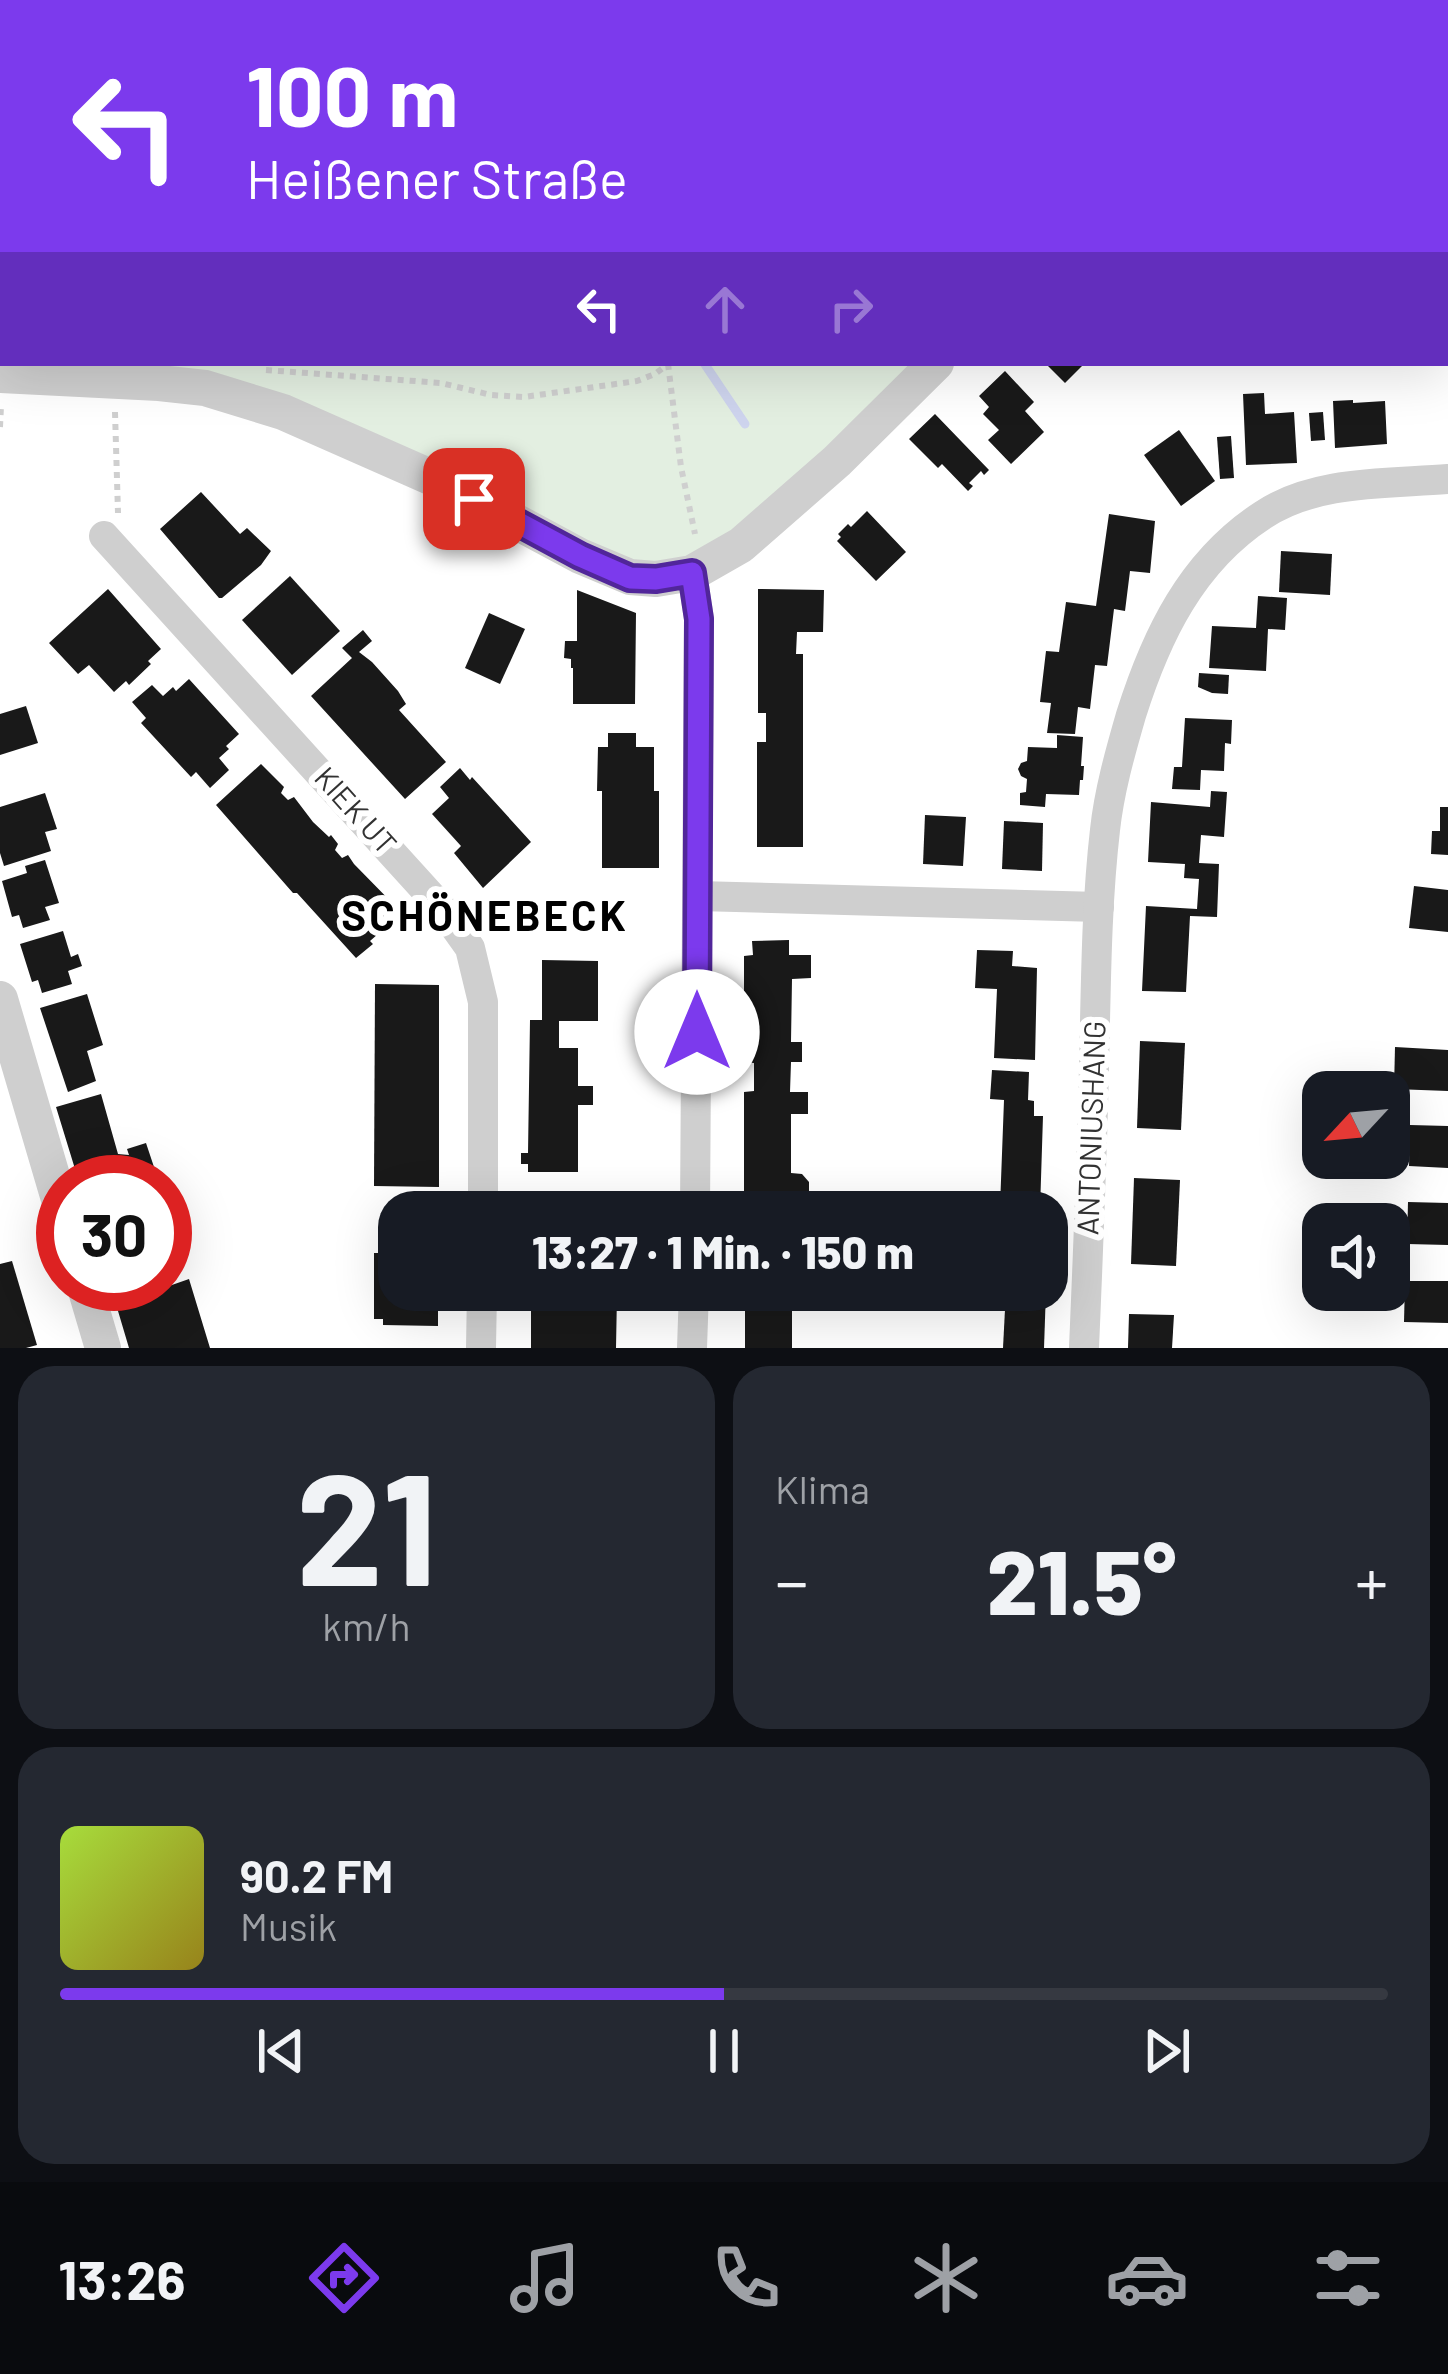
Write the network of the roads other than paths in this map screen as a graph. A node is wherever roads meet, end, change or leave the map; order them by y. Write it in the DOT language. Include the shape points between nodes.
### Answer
graph roads {
  1 [pos="933,366"];
  2 [pos="0,375"];
  3 [pos="1448,479"];
  4 [pos="104,536"];
  5 [pos="700,569"];
  6 [pos="698,896"];
  7 [pos="1099,908"];
  8 [pos="0,999"];
  9 [pos="46,1155"];
  10 [pos="483,1191"];
  11 [pos="695,1191"];
  12 [pos="92,1311"];
  13 [pos="482,1311"];
  14 [pos="693,1311"];
  15 [pos="103,1348"];
  16 [pos="481,1348"];
  17 [pos="692,1348"];
  18 [pos="1084,1348"];
  1 -- 5 [label="street" via="772,519"];
  2 -- 5 [label="street" via="206,388 283,412 444,483 630,578"];
  3 -- 7 [label="street, ANTONIUSHANG" via="1302,496 1265,513 1202,569 1154,648 1125,735"];
  4 -- 10 [label="street, KIEK UT" via="470,948 483,1002"];
  5 -- 6 [label="street"];
  6 -- 7 [label="street"];
  6 -- 11 [label="street"];
  7 -- 18 [label="street, ANTONIUSHANG"];
  8 -- 9 [label="street"];
  12 -- 15 [label="street"];
  13 -- 16 [label="street"];
  14 -- 17 [label="street"];
}
